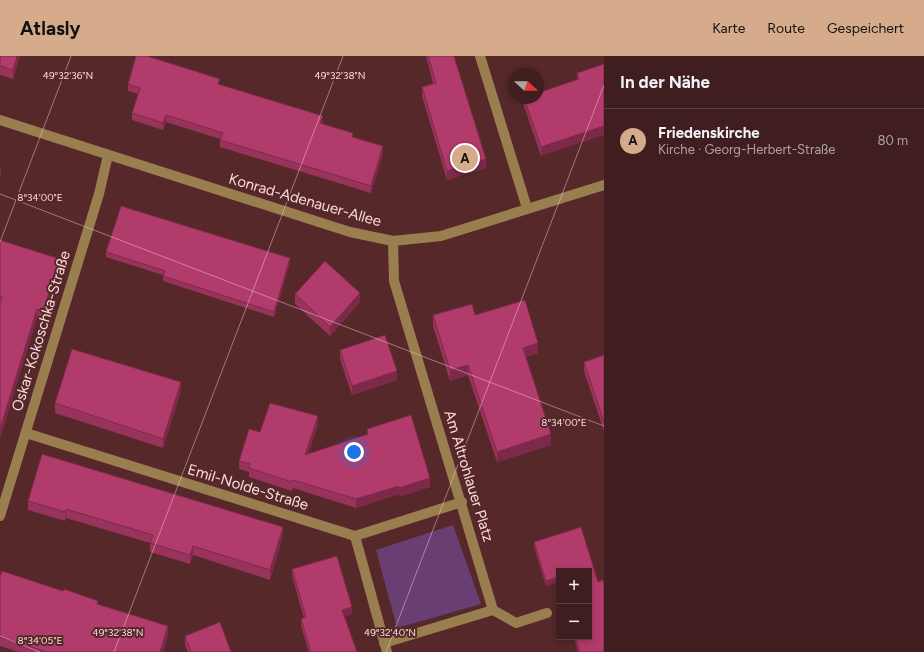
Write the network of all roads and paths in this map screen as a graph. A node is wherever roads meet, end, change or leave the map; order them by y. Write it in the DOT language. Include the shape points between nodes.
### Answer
graph roads {
  1 [pos="480,56"];
  2 [pos="0,120"];
  3 [pos="108,155"];
  4 [pos="604,185"];
  5 [pos="527,208"];
  6 [pos="393,241"];
  7 [pos="26,433"];
  8 [pos="462,502"];
  9 [pos="0,516"];
  10 [pos="355,536"];
  11 [pos="493,610"];
  12 [pos="547,613"];
  13 [pos="386,647"];
  1 -- 5 [label="street"];
  2 -- 3 [label="street, Konrad-Adenauer-Allee"];
  3 -- 6 [label="street, Konrad-Adenauer-Allee" via="350,232"];
  3 -- 7 [label="street, Oskar-Kokoschka-Straße" via="99,194"];
  4 -- 5 [label="street, Konrad-Adenauer-Allee"];
  5 -- 6 [label="street, Konrad-Adenauer-Allee" via="441,236"];
  6 -- 8 [label="street, Am Altrohlauer Platz" via="394,281"];
  7 -- 9 [label="street, Oskar-Kokoschka-Straße"];
  7 -- 10 [label="street, Emil-Nolde-Straße"];
  8 -- 10 [label="street"];
  8 -- 11 [label="street, Am Altrohlauer Platz"];
  10 -- 13 [label="street"];
  11 -- 12 [label="street" via="516,623"];
  11 -- 13 [label="street"];
}
